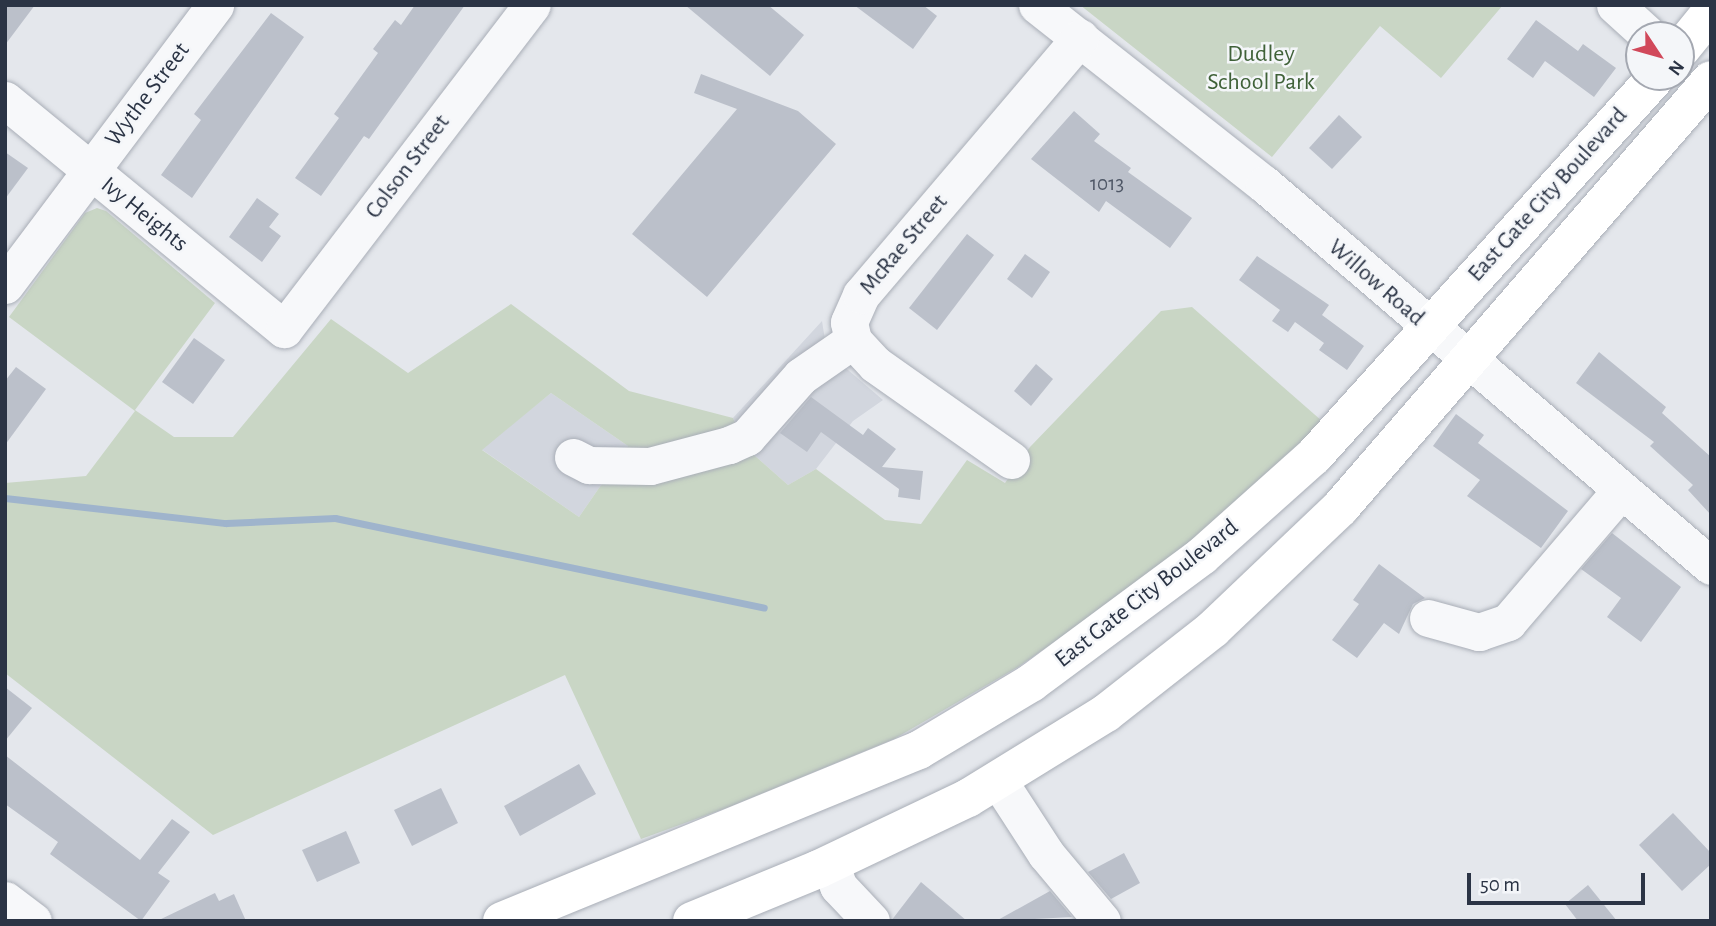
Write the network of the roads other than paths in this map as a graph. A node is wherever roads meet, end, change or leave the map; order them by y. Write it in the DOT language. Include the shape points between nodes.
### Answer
graph roads {
  1 [pos="215,5"];
  2 [pos="532,5"];
  3 [pos="1037,5"];
  4 [pos="1615,5"];
  5 [pos="1711,12"];
  6 [pos="1633,21"];
  7 [pos="1695,32"];
  8 [pos="1080,38"];
  9 [pos="1710,83"];
  10 [pos="1643,91"];
  11 [pos="5,100"];
  12 [pos="91,172"];
  13 [pos="5,285"];
  14 [pos="284,329"];
  15 [pos="1430,330"];
  16 [pos="853,340"];
  17 [pos="1469,363"];
  18 [pos="573,457"];
  19 [pos="1011,460"];
  20 [pos="1621,490"];
  21 [pos="1711,566"];
  22 [pos="1428,618"];
  23 [pos="998,780"];
  24 [pos="831,863"];
  25 [pos="5,900"];
  26 [pos="33,921"];
  27 [pos="502,921"];
  28 [pos="692,921"];
  29 [pos="871,921"];
  30 [pos="1102,921"];
  1 -- 12 [label="street, Wythe Street"];
  2 -- 14 [label="street, Colson Street"];
  3 -- 8 [label="street, Willow Road"];
  4 -- 6 [label="street"];
  5 -- 7 [label="main road"];
  8 -- 15 [label="street, Willow Road" via="1264,184"];
  8 -- 16 [label="street, McRae Street" via="861,295 849,322"];
  9 -- 17 [label="main road, East Gate City Boulevard"];
  10 -- 15 [label="main road, East Gate City Boulevard"];
  11 -- 12 [label="street, Ivy Heights"];
  12 -- 13 [label="street, Wythe Street"];
  12 -- 14 [label="street, Ivy Heights"];
  15 -- 17 [label="street, Willow Road"];
  15 -- 27 [label="main road, East Gate City Boulevard" via="1314,456 1202,556 1031,683 919,750"];
  16 -- 18 [label="street" via="801,376 747,437 729,445 650,466 589,465"];
  16 -- 19 [label="street" via="875,364"];
  17 -- 20 [label="street, Willow Road"];
  17 -- 23 [label="main road, East Gate City Boulevard" via="1340,508 1223,620 1106,713"];
  20 -- 21 [label="street, Willow Road"];
  20 -- 22 [label="street" via="1508,622 1479,632"];
  23 -- 24 [label="main road, East Gate City Boulevard"];
  23 -- 30 [label="street" via="1046,854"];
  24 -- 28 [label="main road, East Gate City Boulevard"];
  24 -- 29 [label="street" via="838,886"];
  25 -- 26 [label="street"];
}
